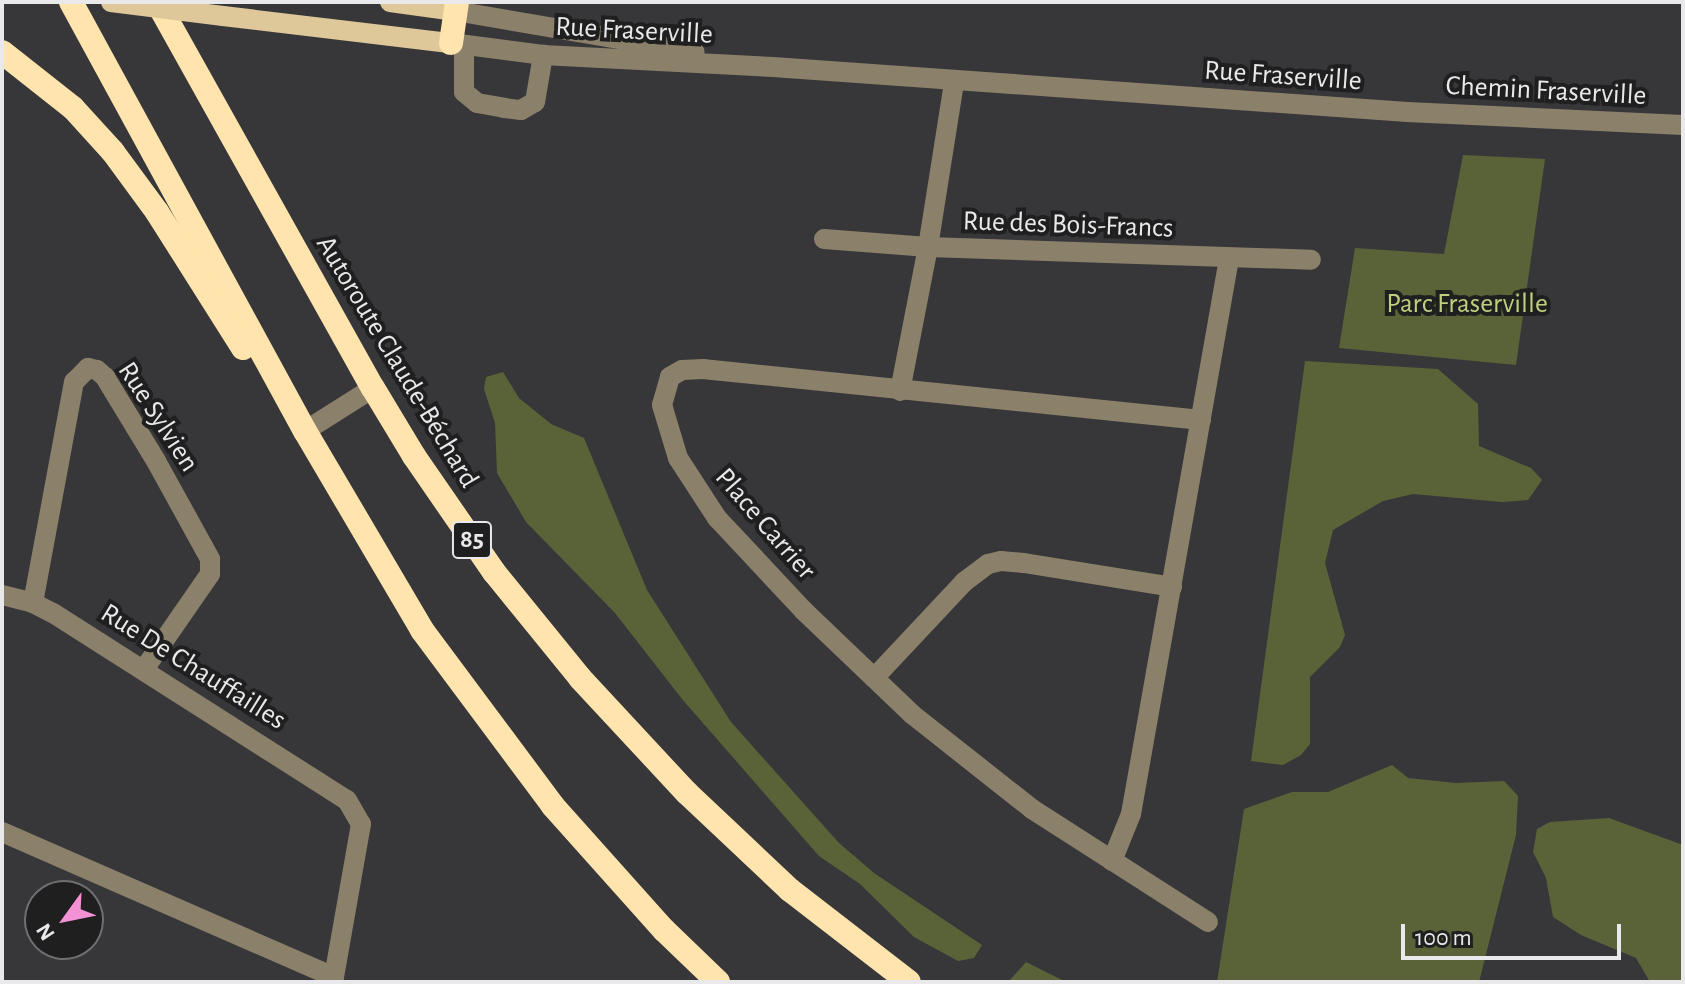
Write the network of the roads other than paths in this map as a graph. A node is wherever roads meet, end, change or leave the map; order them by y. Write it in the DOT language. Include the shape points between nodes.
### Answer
graph roads {
  1 [pos="64,2"];
  2 [pos="71,2"];
  3 [pos="111,2"];
  4 [pos="157,2"];
  5 [pos="166,2"];
  6 [pos="390,2"];
  7 [pos="456,6"];
  8 [pos="458,44"];
  9 [pos="2,52"];
  10 [pos="543,55"];
  11 [pos="773,67"];
  12 [pos="954,82"];
  13 [pos="127,105"];
  14 [pos="1407,112"];
  15 [pos="1683,125"];
  16 [pos="236,143"];
  17 [pos="824,239"];
  18 [pos="928,247"];
  19 [pos="1229,259"];
  20 [pos="1311,260"];
  21 [pos="373,388"];
  22 [pos="900,391"];
  23 [pos="1201,420"];
  24 [pos="305,431"];
  25 [pos="1172,587"];
  26 [pos="2,595"];
  27 [pos="33,603"];
  28 [pos="430,642"];
  29 [pos="145,668"];
  30 [pos="874,678"];
  31 [pos="2,832"];
  32 [pos="1112,861"];
  33 [pos="1208,922"];
  34 [pos="334,980"];
  35 [pos="718,982"];
  36 [pos="909,982"];
  1 -- 13 [label="highway"];
  2 -- 13 [label="highway"];
  3 -- 8 [label="main road, Rue Fraserville, bridge"];
  4 -- 16 [label="highway, Autoroute Claude-Béchard / 85"];
  5 -- 16 [label="highway"];
  6 -- 7 [label="main road, Rue Fraserville"];
  7 -- 8 [label="highway"];
  7 -- 11 [label="street, Rue Fraserville"];
  8 -- 10 [label="street, Rue Fraserville"];
  8 -- 10 [label="street" via="464,92 477,103 504,108 521,110 535,102"];
  9 -- 28 [label="highway" via="73,108 136,183 235,335 343,520"];
  10 -- 11 [label="street, Rue Fraserville"];
  11 -- 12 [label="street, Rue Fraserville"];
  12 -- 14 [label="street, Rue Fraserville"];
  12 -- 18 [label="street"];
  13 -- 24 [label="highway"];
  14 -- 15 [label="street, Chemin Fraserville"];
  16 -- 21 [label="highway, Autoroute Claude-Béchard / 85"];
  17 -- 18 [label="street, Rue des Bois-Francs"];
  18 -- 19 [label="street, Rue des Bois-Francs"];
  18 -- 22 [label="street"];
  19 -- 20 [label="street, Rue des Bois-Francs"];
  19 -- 23 [label="street"];
  21 -- 24 [label="street"];
  21 -- 36 [label="highway, Autoroute Claude-Béchard / 85" via="494,572 628,733 790,890"];
  22 -- 23 [label="street, Place Carrier"];
  22 -- 30 [label="street, Place Carrier" via="691,369 670,377 662,405 672,446 717,518"];
  23 -- 25 [label="street"];
  24 -- 28 [label="highway"];
  25 -- 30 [label="street" via="1024,563 988,564 964,582"];
  25 -- 32 [label="street" via="1128,826"];
  26 -- 27 [label="street, Rue De Chauffailles"];
  27 -- 29 [label="street, Rue De Chauffailles"];
  27 -- 29 [label="street, Rue Sylvien" via="74,382 88,368 97,370 210,559 210,574"];
  28 -- 35 [label="highway" via="553,806"];
  29 -- 34 [label="street, Rue De Chauffailles" via="347,800 361,824"];
  30 -- 32 [label="street, Place Carrier" via="992,780"];
  31 -- 34 [label="street"];
  32 -- 33 [label="street, Place Carrier"];
}
